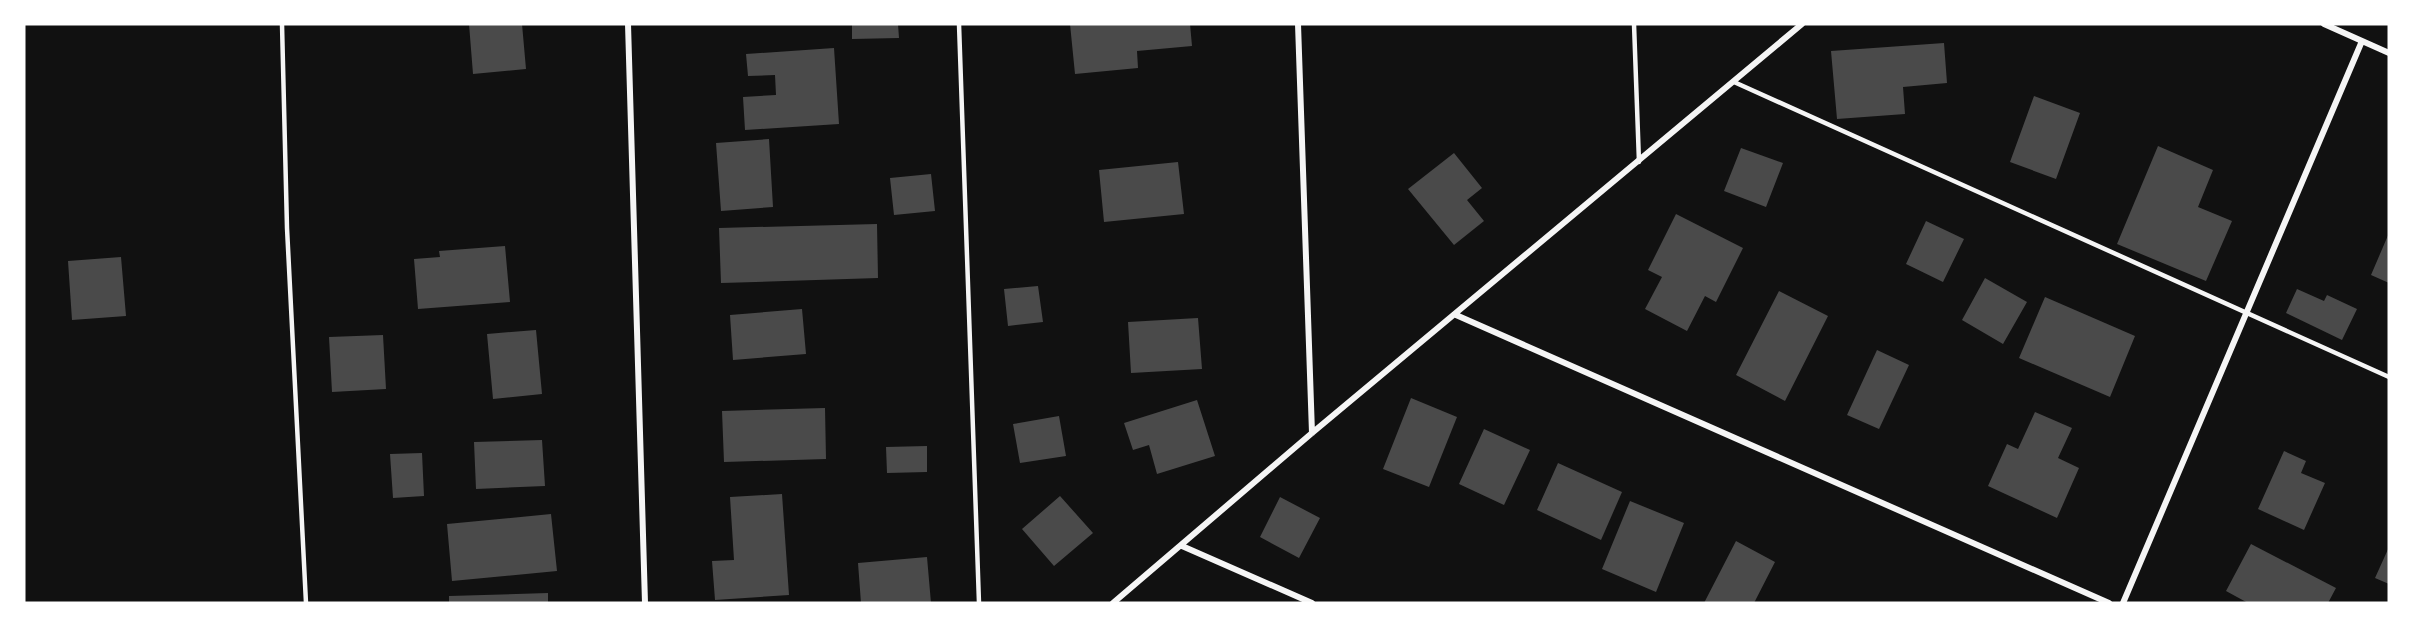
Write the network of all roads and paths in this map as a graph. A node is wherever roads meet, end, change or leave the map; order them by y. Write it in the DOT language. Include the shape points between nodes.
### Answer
graph roads {
  1 [pos="282,24"];
  2 [pos="627,24"];
  3 [pos="959,24"];
  4 [pos="1298,24"];
  5 [pos="1634,24"];
  6 [pos="1802,24"];
  7 [pos="2324,24"];
  8 [pos="2362,41"];
  9 [pos="2389,53"];
  10 [pos="1734,82"];
  11 [pos="1639,162"];
  12 [pos="2244,314"];
  13 [pos="1456,315"];
  14 [pos="2389,377"];
  15 [pos="1312,433"];
  16 [pos="1182,546"];
  17 [pos="2099,601"];
  18 [pos="306,603"];
  19 [pos="645,603"];
  20 [pos="979,603"];
  21 [pos="1113,603"];
  22 [pos="1312,603"];
  23 [pos="2109,603"];
  24 [pos="2123,603"];
  1 -- 18 [label="lane" via="287,228"];
  2 -- 19 [label="street"];
  3 -- 20 [label="lane"];
  4 -- 15 [label="street"];
  5 -- 11 [label="lane"];
  6 -- 10 [label="street"];
  7 -- 8 [label="street"];
  8 -- 9 [label="street"];
  8 -- 12 [label="street"];
  10 -- 11 [label="street"];
  10 -- 12 [label="lane"];
  11 -- 13 [label="street"];
  12 -- 14 [label="lane"];
  12 -- 24 [label="street"];
  13 -- 15 [label="street"];
  13 -- 17 [label="street"];
  15 -- 16 [label="street"];
  16 -- 21 [label="street"];
  16 -- 22 [label="street"];
  17 -- 23 [label="street"];
}
